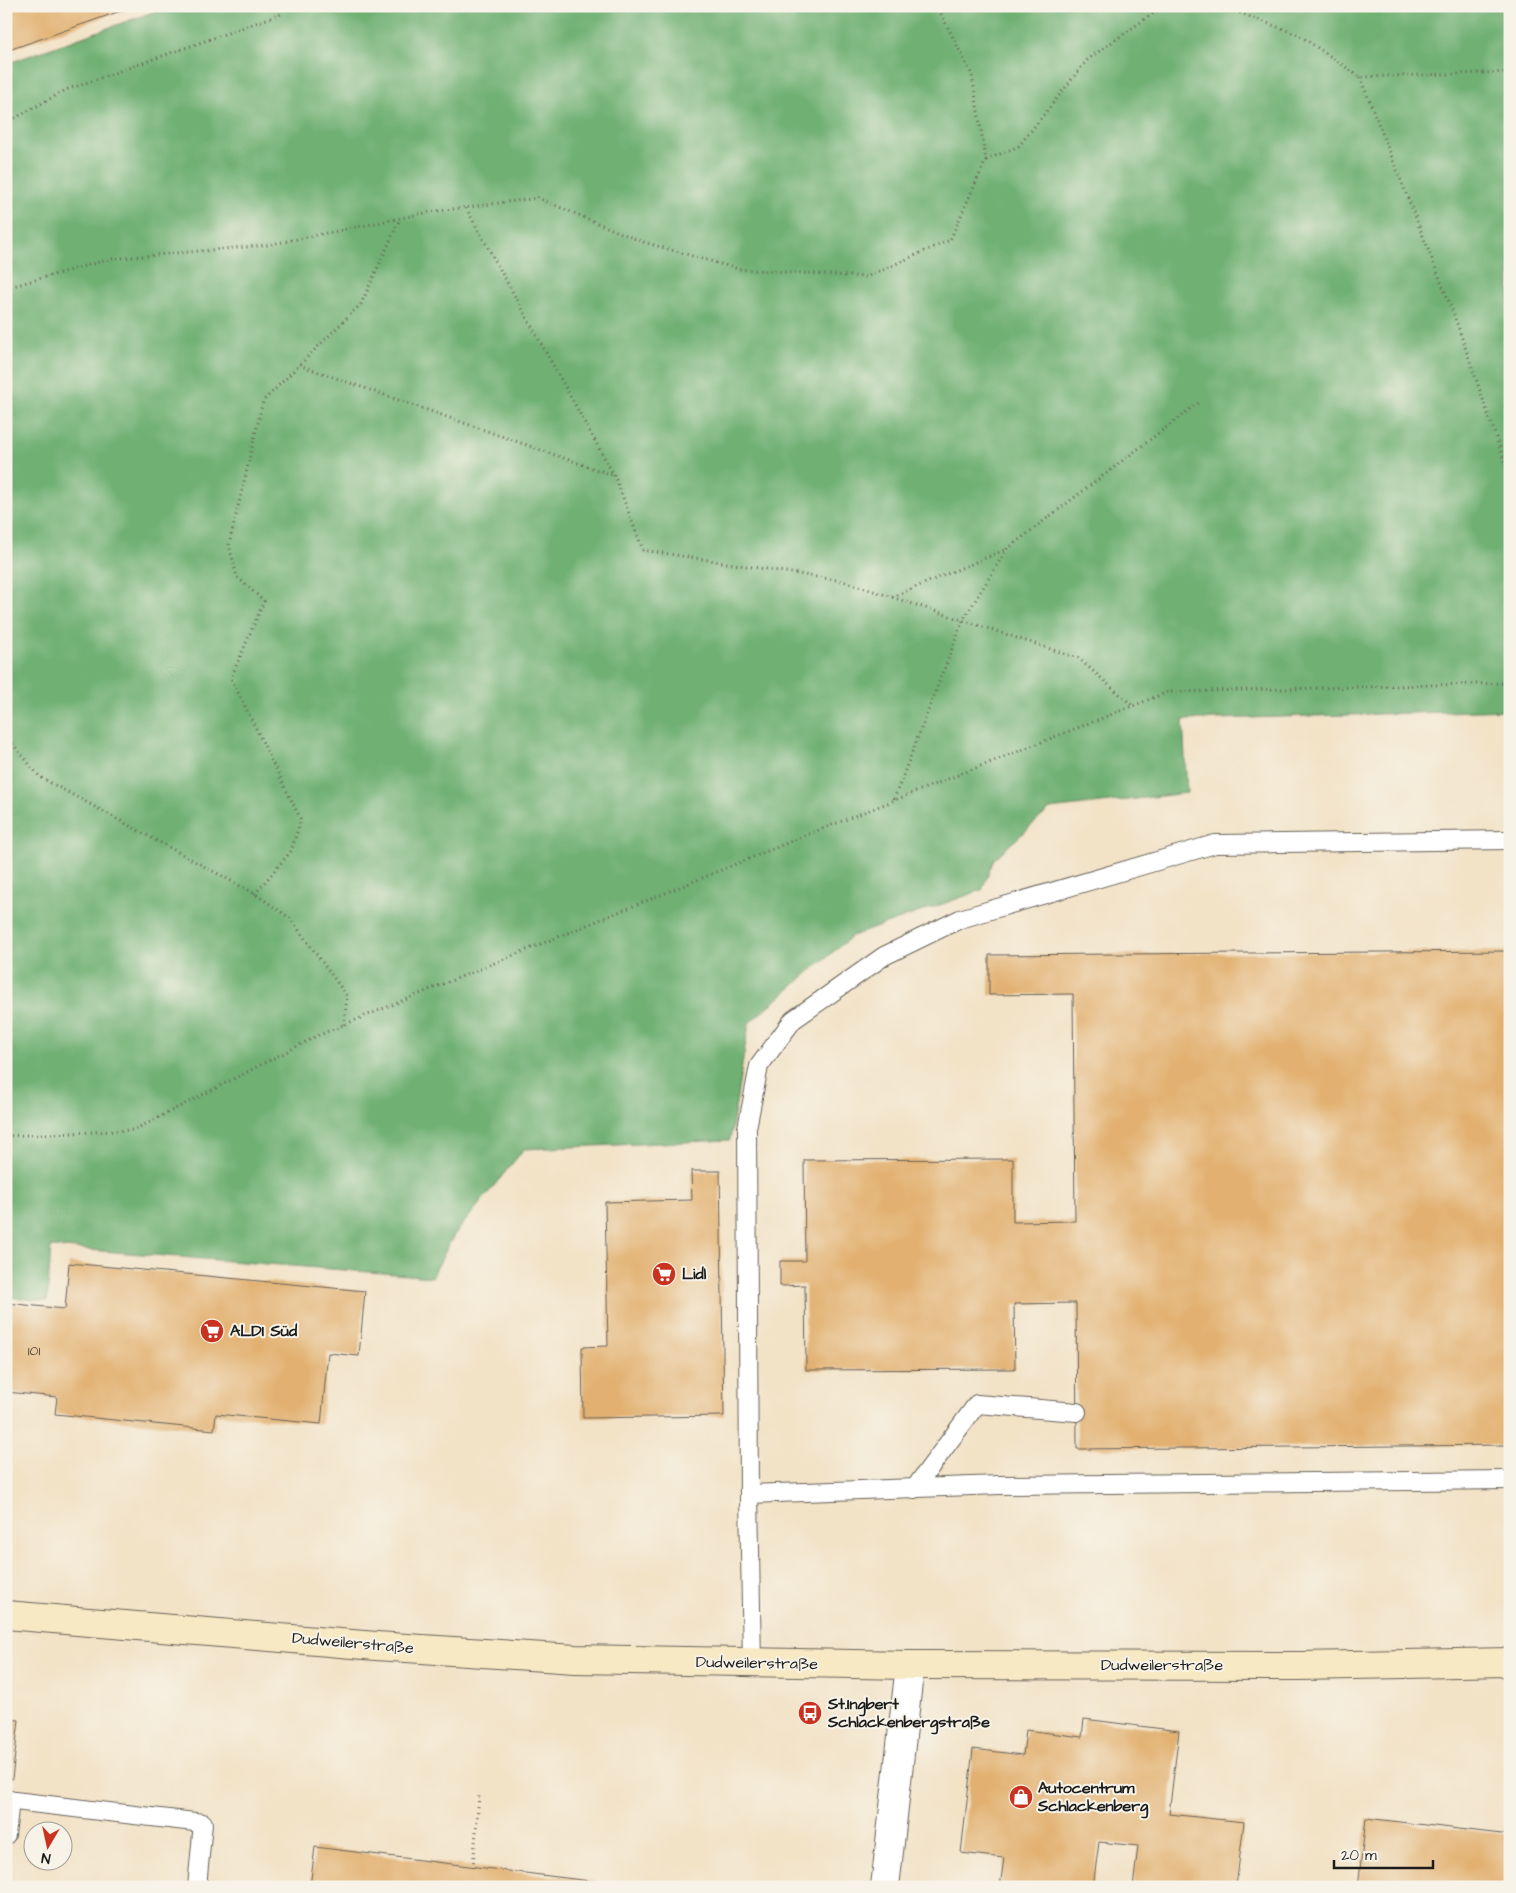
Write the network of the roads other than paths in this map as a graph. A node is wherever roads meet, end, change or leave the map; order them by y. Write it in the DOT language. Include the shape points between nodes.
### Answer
graph roads {
  1 [pos="1510,840"];
  2 [pos="1077,1412"];
  3 [pos="1510,1480"];
  4 [pos="914,1488"];
  5 [pos="749,1494"];
  6 [pos="6,1615"];
  7 [pos="1510,1662"];
  8 [pos="752,1664"];
  9 [pos="910,1665"];
  10 [pos="8,1800"];
  11 [pos="6,1835"];
  12 [pos="197,1887"];
  13 [pos="885,1887"];
  1 -- 5 [label="lane" via="1216,844 960,919 884,956 793,1020 759,1066 748,1128"];
  2 -- 4 [label="lane" via="977,1404"];
  3 -- 4 [label="lane"];
  4 -- 5 [label="lane"];
  5 -- 8 [label="lane"];
  6 -- 8 [label="main road, Dudweilerstraße" via="528,1656"];
  7 -- 9 [label="main road, Dudweilerstraße" via="1300,1666"];
  8 -- 9 [label="main road, Dudweilerstraße"];
  9 -- 13 [label="street"];
  10 -- 11 [label="lane"];
  10 -- 12 [label="lane" via="204,1823"];
}
